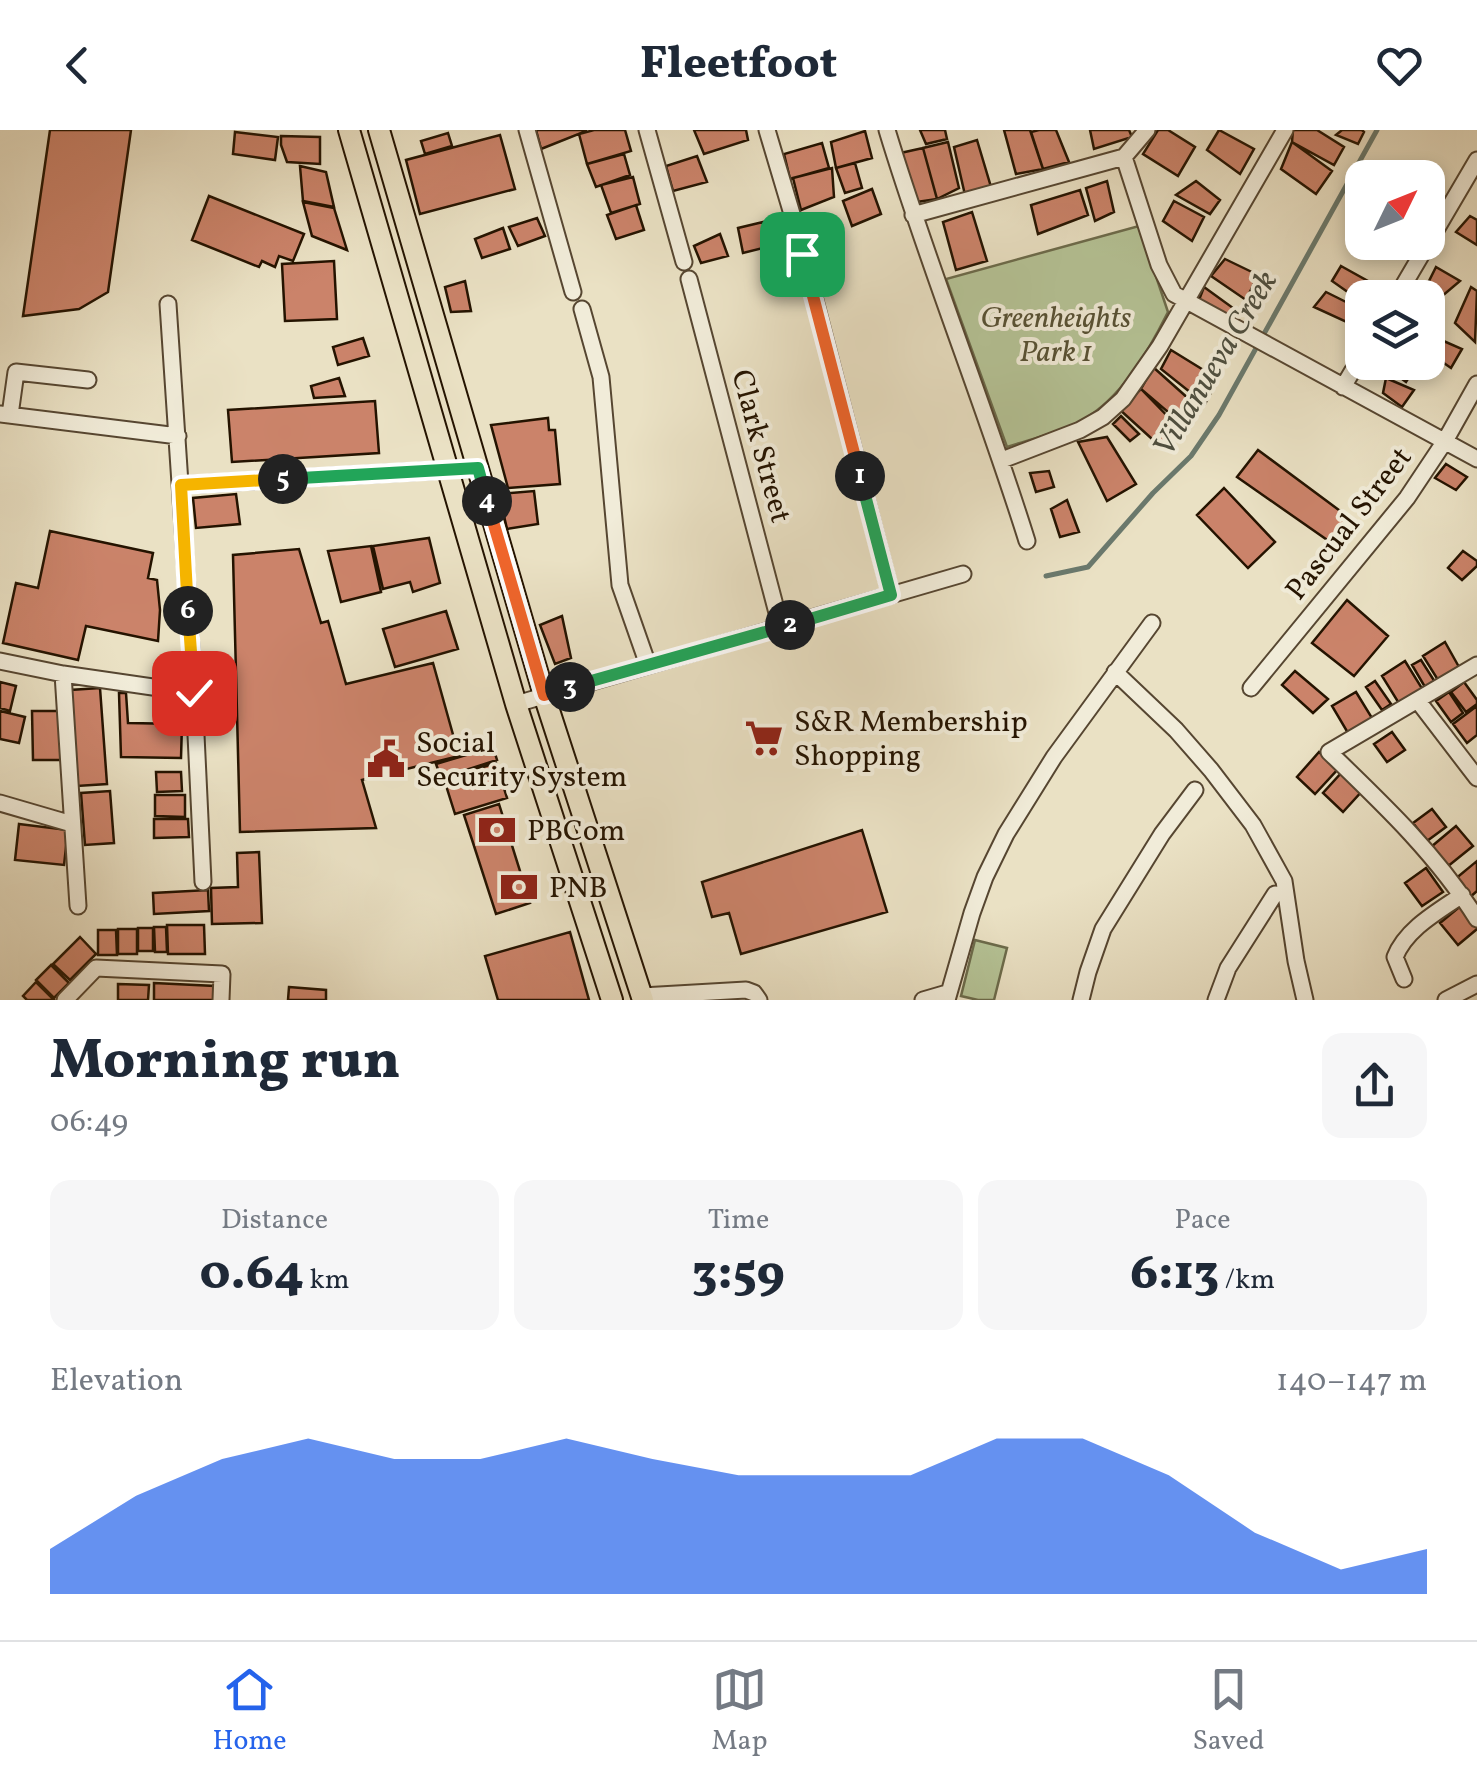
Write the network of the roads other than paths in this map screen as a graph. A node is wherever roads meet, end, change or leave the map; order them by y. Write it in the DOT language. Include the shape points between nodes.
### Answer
graph roads {
  1 [pos="349,130"];
  2 [pos="379,130"];
  3 [pos="527,130"];
  4 [pos="647,130"];
  5 [pos="767,130"];
  6 [pos="887,130"];
  7 [pos="1147,130"];
  8 [pos="1285,130"];
  9 [pos="1124,157"];
  10 [pos="1477,160"];
  11 [pos="912,215"];
  12 [pos="795,224"];
  13 [pos="802,254"];
  14 [pos="684,262"];
  15 [pos="689,279"];
  16 [pos="1407,280"];
  17 [pos="574,292"];
  18 [pos="1186,300"];
  19 [pos="168,304"];
  20 [pos="582,309"];
  21 [pos="88,380"];
  22 [pos="1348,380"];
  23 [pos="1477,384"];
  24 [pos="1344,387"];
  25 [pos="5,414"];
  26 [pos="178,436"];
  27 [pos="1445,441"];
  28 [pos="1477,459"];
  29 [pos="1002,460"];
  30 [pos="478,468"];
  31 [pos="447,470"];
  32 [pos="181,485"];
  33 [pos="1027,541"];
  34 [pos="963,574"];
  35 [pos="891,595"];
  36 [pos="1152,623"];
  37 [pos="782,628"];
  38 [pos="0,662"];
  39 [pos="1477,664"];
  40 [pos="648,666"];
  41 [pos="1115,672"];
  42 [pos="63,674"];
  43 [pos="1251,688"];
  44 [pos="194,693"];
  45 [pos="544,695"];
  46 [pos="1418,701"];
  47 [pos="516,704"];
  48 [pos="1477,778"];
  49 [pos="1195,790"];
  50 [pos="0,802"];
  51 [pos="72,824"];
  52 [pos="202,882"];
  53 [pos="1275,894"];
  54 [pos="1462,896"];
  55 [pos="78,906"];
  56 [pos="1477,919"];
  57 [pos="1404,980"];
  58 [pos="1477,984"];
  59 [pos="947,996"];
  60 [pos="643,998"];
  61 [pos="65,1000"];
  62 [pos="221,1000"];
  63 [pos="612,1000"];
  64 [pos="759,1000"];
  65 [pos="923,1000"];
  66 [pos="1081,1000"];
  67 [pos="1216,1000"];
  68 [pos="1305,1000"];
  69 [pos="1446,1000"];
  1 -- 31 [label="main road"];
  2 -- 30 [label="main road"];
  3 -- 17 [label="street"];
  4 -- 14 [label="street"];
  5 -- 12 [label="street"];
  6 -- 11 [label="street"];
  7 -- 9 [label="street"];
  8 -- 18 [label="street"];
  9 -- 11 [label="street"];
  9 -- 18 [label="street" via="1158,265 1171,290"];
  10 -- 16 [label="street"];
  11 -- 29 [label="street"];
  13 -- 35 [label="street"];
  15 -- 37 [label="street, Clark Street"];
  18 -- 24 [label="street"];
  18 -- 29 [label="street" via="1113,408 1080,430"];
  19 -- 26 [label="street"];
  20 -- 40 [label="street" via="601,377 620,585"];
  21 -- 25 [label="street" via="16,372"];
  22 -- 24 [label="street"];
  23 -- 27 [label="street, Pascual Street"];
  24 -- 27 [label="street"];
  25 -- 26 [label="street"];
  26 -- 32 [label="street"];
  27 -- 28 [label="street"];
  27 -- 43 [label="street, Pascual Street" via="1407,498"];
  29 -- 33 [label="street"];
  30 -- 31 [label="street"];
  30 -- 45 [label="main road"];
  31 -- 32 [label="street"];
  31 -- 47 [label="main road"];
  32 -- 44 [label="street"];
  34 -- 35 [label="street"];
  35 -- 37 [label="street"];
  36 -- 41 [label="street"];
  37 -- 40 [label="street"];
  38 -- 42 [label="street"];
  39 -- 46 [label="street"];
  40 -- 45 [label="street"];
  41 -- 59 [label="street" via="1006,834"];
  41 -- 68 [label="street" via="1176,730 1254,825 1284,881"];
  42 -- 44 [label="street"];
  42 -- 51 [label="street"];
  44 -- 52 [label="street"];
  45 -- 47 [label="street"];
  45 -- 60 [label="main road"];
  46 -- 48 [label="street"];
  46 -- 54 [label="street" via="1329,752 1402,822"];
  47 -- 63 [label="main road"];
  49 -- 66 [label="street" via="1103,929"];
  50 -- 51 [label="street"];
  51 -- 55 [label="street"];
  53 -- 67 [label="street" via="1228,968"];
  54 -- 56 [label="street"];
  54 -- 57 [label="street" via="1397,950"];
  58 -- 69 [label="street"];
  59 -- 65 [label="street"];
  60 -- 64 [label="street" via="746,990"];
  61 -- 62 [label="street" via="96,968 222,974"];
}
